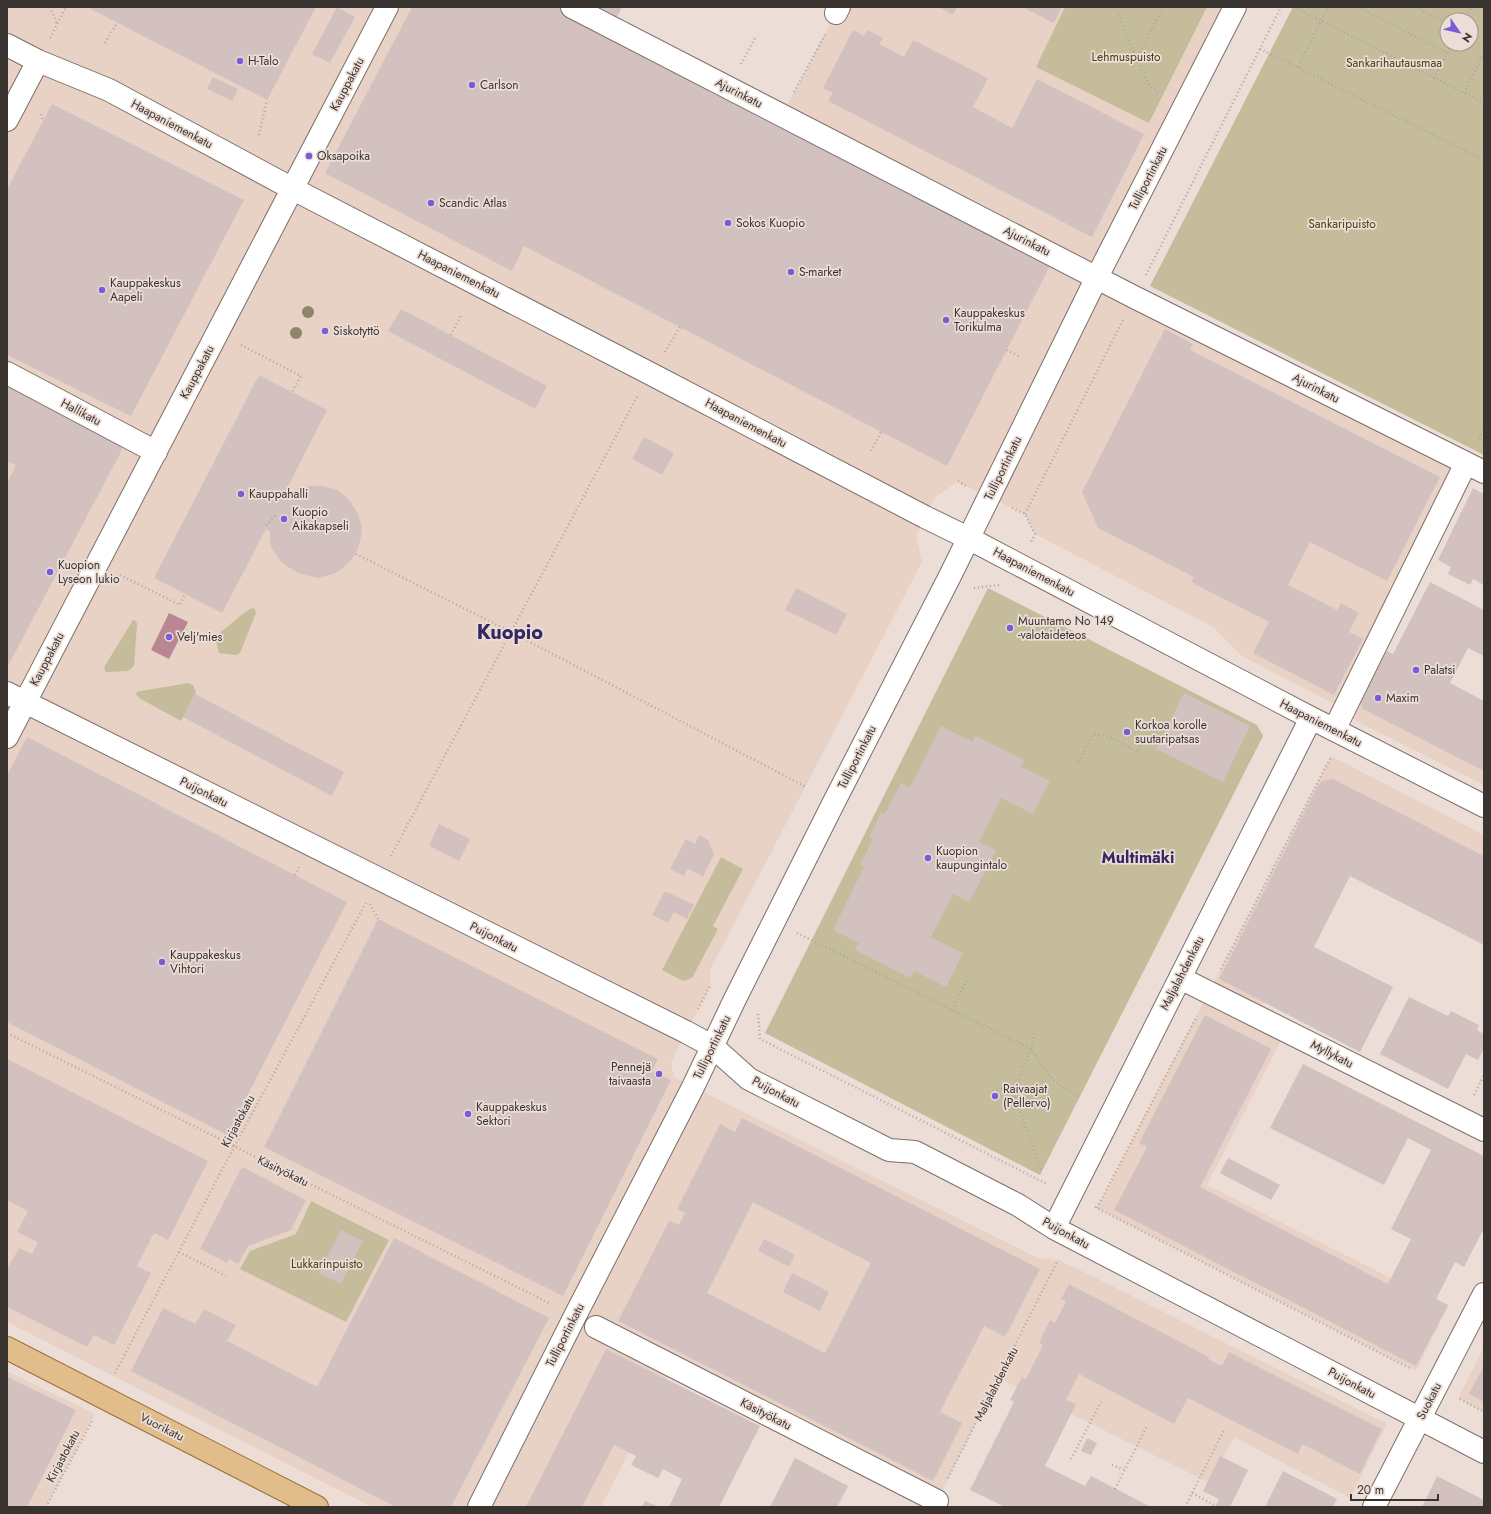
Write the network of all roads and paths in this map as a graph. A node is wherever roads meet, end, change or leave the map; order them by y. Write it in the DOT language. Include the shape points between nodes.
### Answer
graph roads {
  1 [pos="50,7"];
  2 [pos="66,7"];
  3 [pos="387,7"];
  4 [pos="572,7"];
  5 [pos="1115,7"];
  6 [pos="1163,7"];
  7 [pos="1235,7"];
  8 [pos="1281,7"];
  9 [pos="1294,7"];
  10 [pos="1328,7"];
  11 [pos="1359,7"];
  12 [pos="1416,7"];
  13 [pos="838,10"];
  14 [pos="1439,19"];
  15 [pos="1321,21"];
  16 [pos="117,22"];
  17 [pos="57,24"];
  18 [pos="105,43"];
  19 [pos="7,45"];
  20 [pos="1260,49"];
  21 [pos="1447,53"];
  22 [pos="1484,53"];
  23 [pos="1137,60"];
  24 [pos="38,61"];
  25 [pos="1298,67"];
  26 [pos="1434,78"];
  27 [pos="1464,92"];
  28 [pos="267,100"];
  29 [pos="1166,100"];
  30 [pos="1484,103"];
  31 [pos="782,115"];
  32 [pos="7,120"];
  33 [pos="259,135"];
  34 [pos="1484,160"];
  35 [pos="293,189"];
  36 [pos="1097,278"];
  37 [pos="1134,297"];
  38 [pos="461,316"];
  39 [pos="218,333"];
  40 [pos="451,336"];
  41 [pos="1007,350"];
  42 [pos="1020,357"];
  43 [pos="7,373"];
  44 [pos="651,374"];
  45 [pos="292,392"];
  46 [pos="1484,429"];
  47 [pos="881,432"];
  48 [pos="1481,435"];
  49 [pos="871,451"];
  50 [pos="156,452"];
  51 [pos="1475,467"];
  52 [pos="277,514"];
  53 [pos="266,525"];
  54 [pos="1035,534"];
  55 [pos="968,538"];
  56 [pos="356,554"];
  57 [pos="98,564"];
  58 [pos="1001,585"];
  59 [pos="185,594"];
  60 [pos="970,595"];
  61 [pos="511,632"];
  62 [pos="16,697"];
  63 [pos="1311,718"];
  64 [pos="1163,728"];
  65 [pos="1334,730"];
  66 [pos="7,737"];
  67 [pos="1079,762"];
  68 [pos="806,787"];
  69 [pos="1484,806"];
  70 [pos="379,879"];
  71 [pos="378,919"];
  72 [pos="793,940"];
  73 [pos="970,974"];
  74 [pos="1180,978"];
  75 [pos="757,1010"];
  76 [pos="952,1010"];
  77 [pos="7,1033"];
  78 [pos="1034,1033"];
  79 [pos="712,1046"];
  80 [pos="1031,1049"];
  81 [pos="997,1090"];
  82 [pos="1013,1092"];
  83 [pos="1080,1097"];
  84 [pos="1484,1130"];
  85 [pos="234,1147"];
  86 [pos="1042,1172"];
  87 [pos="1038,1180"];
  88 [pos="1097,1208"];
  89 [pos="1054,1228"];
  90 [pos="179,1252"];
  91 [pos="1058,1260"];
  92 [pos="226,1276"];
  93 [pos="1484,1294"];
  94 [pos="552,1305"];
  95 [pos="596,1327"];
  96 [pos="7,1348"];
  97 [pos="1409,1368"];
  98 [pos="115,1373"];
  99 [pos="1458,1398"];
  100 [pos="1101,1402"];
  101 [pos="1484,1412"];
  102 [pos="95,1414"];
  103 [pos="1420,1418"];
  104 [pos="1147,1426"];
  105 [pos="1224,1430"];
  106 [pos="1484,1452"];
  107 [pos="1071,1459"];
  108 [pos="1112,1465"];
  109 [pos="1125,1470"];
  110 [pos="1116,1488"];
  111 [pos="1192,1493"];
  112 [pos="935,1504"];
  113 [pos="1216,1506"];
  114 [pos="46,1507"];
  115 [pos="317,1507"];
  116 [pos="479,1507"];
  117 [pos="1185,1507"];
  118 [pos="1374,1507"];
  1 -- 17 [label="path"];
  2 -- 17 [label="path"];
  3 -- 35 [label="street, Kauppakatu"];
  4 -- 31 [label="street, Ajurinkatu"];
  5 -- 23 [label="path"];
  6 -- 23 [label="path"];
  7 -- 36 [label="street, Tulliportinkatu"];
  8 -- 20 [label="path"];
  9 -- 15 [label="path"];
  10 -- 15 [label="path"];
  11 -- 21 [label="path"];
  12 -- 14 [label="path"];
  13 -- 31 [label="path"];
  15 -- 25 [label="path"];
  15 -- 26 [label="path"];
  16 -- 18 [label="path"];
  17 -- 24 [label="path"];
  19 -- 24 [label="street, Haapaniemenkatu"];
  20 -- 25 [label="path"];
  20 -- 37 [label="path"];
  21 -- 26 [label="path"];
  22 -- 27 [label="path"];
  23 -- 29 [label="path" via="1149,84"];
  24 -- 32 [label="street"];
  24 -- 35 [label="street, Haapaniemenkatu" via="108,90"];
  25 -- 34 [label="path"];
  26 -- 27 [label="path"];
  27 -- 30 [label="path"];
  28 -- 33 [label="path"];
  31 -- 36 [label="street, Ajurinkatu"];
  35 -- 39 [label="street, Kauppakatu"];
  35 -- 44 [label="street, Haapaniemenkatu"];
  36 -- 37 [label="street, Ajurinkatu"];
  36 -- 55 [label="street, Tulliportinkatu"];
  37 -- 51 [label="street, Ajurinkatu"];
  37 -- 54 [label="path" via="1025,514"];
  38 -- 40 [label="path"];
  39 -- 45 [label="path" via="300,376"];
  39 -- 50 [label="street, Kauppakatu"];
  41 -- 42 [label="path"];
  43 -- 50 [label="street, Hallikatu"];
  44 -- 55 [label="street, Haapaniemenkatu"];
  44 -- 61 [label="path"];
  46 -- 48 [label="path"];
  47 -- 49 [label="path"];
  50 -- 57 [label="street, Kauppakatu"];
  51 -- 65 [label="street"];
  52 -- 53 [label="path"];
  55 -- 63 [label="street, Haapaniemenkatu"];
  55 -- 79 [label="street, Tulliportinkatu"];
  56 -- 61 [label="path"];
  57 -- 59 [label="path" via="180,605"];
  57 -- 62 [label="street, Kauppakatu"];
  58 -- 60 [label="path" via="974,588"];
  61 -- 68 [label="path"];
  61 -- 70 [label="path"];
  62 -- 66 [label="street, Kauppakatu"];
  62 -- 70 [label="street, Puijonkatu"];
  63 -- 65 [label="street, Haapaniemenkatu"];
  63 -- 74 [label="street, Maljalahdenkatu"];
  64 -- 67 [label="path" via="1144,738 1137,752 1097,734 1091,739"];
  65 -- 69 [label="street, Haapaniemenkatu"];
  70 -- 79 [label="street, Puijonkatu"];
  71 -- 85 [label="path, Kirjastokatu" via="368,900"];
  72 -- 76 [label="path" via="797,932"];
  73 -- 76 [label="path"];
  74 -- 84 [label="street, Myllykatu"];
  74 -- 89 [label="street, Maljalahdenkatu"];
  75 -- 87 [label="path" via="760,1039"];
  76 -- 80 [label="path"];
  77 -- 85 [label="path, Käsityökatu"];
  78 -- 80 [label="path"];
  79 -- 89 [label="street, Puijonkatu" via="749,1079 889,1150 915,1152 1018,1205"];
  79 -- 116 [label="street, Tulliportinkatu"];
  80 -- 82 [label="path"];
  80 -- 83 [label="path" via="1059,1085"];
  81 -- 82 [label="path" via="1004,1088"];
  82 -- 86 [label="path"];
  85 -- 90 [label="path, Kirjastokatu"];
  85 -- 94 [label="path, Käsityökatu"];
  88 -- 97 [label="path"];
  89 -- 103 [label="street, Puijonkatu"];
  90 -- 92 [label="path"];
  90 -- 98 [label="path, Kirjastokatu"];
  91 -- 112 [label="path, Maljalahdenkatu"];
  93 -- 103 [label="street, Suokatu"];
  95 -- 112 [label="street, Käsityökatu"];
  96 -- 115 [label="main road, Vuorikatu"];
  99 -- 101 [label="path"];
  100 -- 107 [label="path"];
  102 -- 114 [label="path, Kirjastokatu"];
  103 -- 106 [label="street, Puijonkatu"];
  103 -- 118 [label="street, Suokatu"];
  104 -- 109 [label="path"];
  105 -- 111 [label="path"];
  108 -- 109 [label="path"];
  109 -- 110 [label="path"];
  111 -- 113 [label="path"];
  111 -- 117 [label="path"];
}
